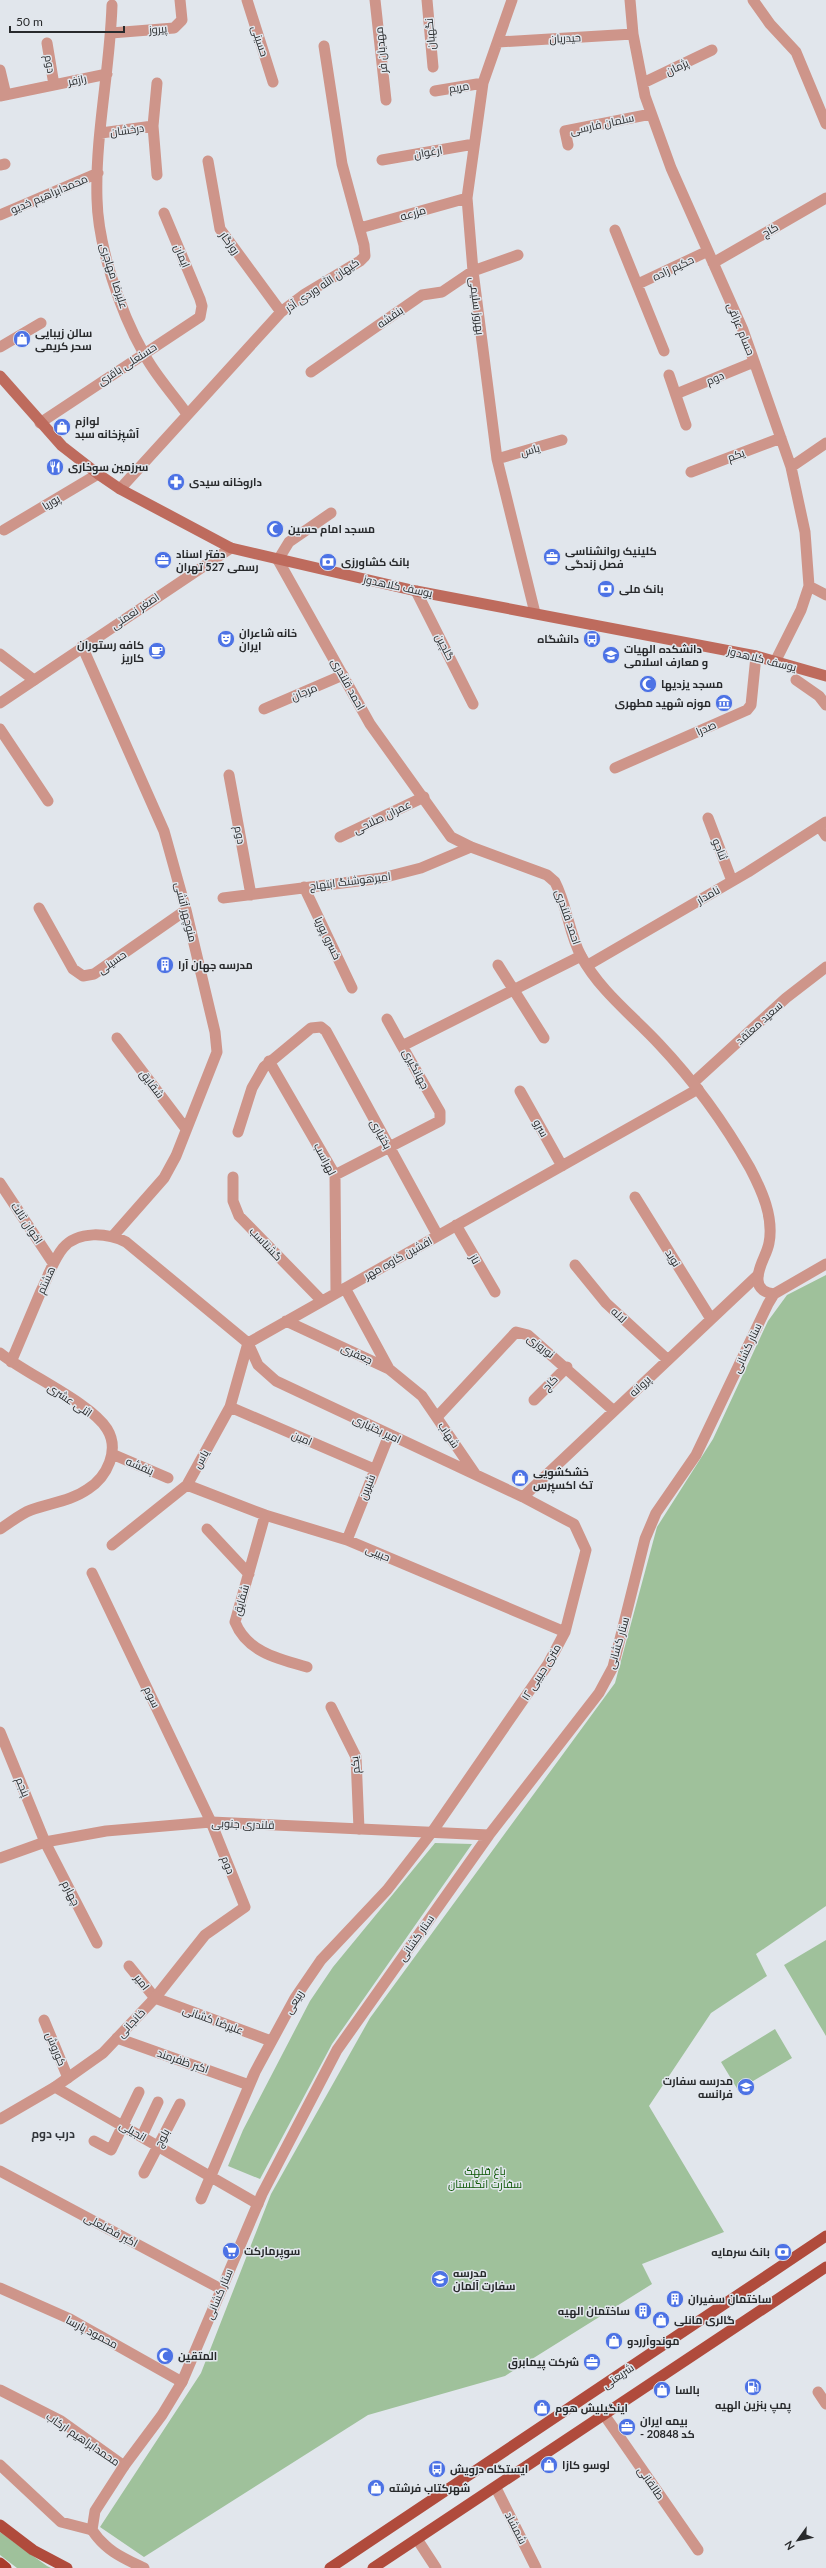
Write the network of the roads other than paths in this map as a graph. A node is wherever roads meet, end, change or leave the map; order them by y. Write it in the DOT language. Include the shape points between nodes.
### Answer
graph roads {
  1 [pos="180,0"];
  2 [pos="247,0"];
  3 [pos="375,0"];
  4 [pos="427,0"];
  5 [pos="512,0"];
  6 [pos="630,0"];
  7 [pos="753,0"];
  8 [pos="112,5"];
  9 [pos="111,34"];
  10 [pos="633,34"];
  11 [pos="498,42"];
  12 [pos="47,43"];
  13 [pos="324,46"];
  14 [pos="712,50"];
  15 [pos="433,67"];
  16 [pos="0,70"];
  17 [pos="107,74"];
  18 [pos="274,82"];
  19 [pos="157,83"];
  20 [pos="483,83"];
  21 [pos="642,83"];
  22 [pos="54,85"];
  23 [pos="435,91"];
  24 [pos="3,96"];
  25 [pos="386,100"];
  26 [pos="651,114"];
  27 [pos="826,124"];
  28 [pos="153,126"];
  29 [pos="101,133"];
  30 [pos="474,144"];
  31 [pos="568,145"];
  32 [pos="382,160"];
  33 [pos="208,161"];
  34 [pos="98,173"];
  35 [pos="157,175"];
  36 [pos="467,198"];
  37 [pos="826,198"];
  38 [pos="164,213"];
  39 [pos="0,216"];
  40 [pos="360,228"];
  41 [pos="615,230"];
  42 [pos="708,251"];
  43 [pos="518,255"];
  44 [pos="713,262"];
  45 [pos="473,271"];
  46 [pos="638,284"];
  47 [pos="200,299"];
  48 [pos="281,312"];
  49 [pos="41,323"];
  50 [pos="0,346"];
  51 [pos="664,351"];
  52 [pos="143,353"];
  53 [pos="754,362"];
  54 [pos="311,372"];
  55 [pos="669,375"];
  56 [pos="0,376"];
  57 [pos="676,394"];
  58 [pos="187,414"];
  59 [pos="40,423"];
  60 [pos="686,425"];
  61 [pos="781,438"];
  62 [pos="562,440"];
  63 [pos="826,443"];
  64 [pos="497,459"];
  65 [pos="791,467"];
  66 [pos="691,472"];
  67 [pos="98,474"];
  68 [pos="120,489"];
  69 [pos="331,513"];
  70 [pos="4,530"];
  71 [pos="230,548"];
  72 [pos="278,560"];
  73 [pos="809,586"];
  74 [pos="416,590"];
  75 [pos="826,595"];
  76 [pos="535,613"];
  77 [pos="82,646"];
  78 [pos="0,654"];
  79 [pos="756,656"];
  80 [pos="776,660"];
  81 [pos="343,675"];
  82 [pos="826,676"];
  83 [pos="34,680"];
  84 [pos="796,680"];
  85 [pos="0,703"];
  86 [pos="473,704"];
  87 [pos="826,705"];
  88 [pos="264,709"];
  89 [pos="0,729"];
  90 [pos="614,768"];
  91 [pos="229,775"];
  92 [pos="424,797"];
  93 [pos="48,801"];
  94 [pos="708,818"];
  95 [pos="824,829"];
  96 [pos="340,837"];
  97 [pos="471,847"];
  98 [pos="732,881"];
  99 [pos="304,887"];
  100 [pos="251,894"];
  101 [pos="223,898"];
  102 [pos="39,908"];
  103 [pos="186,910"];
  104 [pos="581,956"];
  105 [pos="498,965"];
  106 [pos="588,965"];
  107 [pos="826,967"];
  108 [pos="352,988"];
  109 [pos="514,990"];
  110 [pos="387,1019"];
  111 [pos="117,1038"];
  112 [pos="544,1038"];
  113 [pos="402,1046"];
  114 [pos="269,1061"];
  115 [pos="696,1085"];
  116 [pos="520,1091"];
  117 [pos="186,1129"];
  118 [pos="238,1132"];
  119 [pos="390,1149"];
  120 [pos="562,1166"];
  121 [pos="336,1175"];
  122 [pos="233,1177"];
  123 [pos="0,1183"];
  124 [pos="635,1197"];
  125 [pos="456,1225"];
  126 [pos="113,1236"];
  127 [pos="438,1236"];
  128 [pos="53,1263"];
  129 [pos="826,1264"];
  130 [pos="575,1266"];
  131 [pos="758,1275"];
  132 [pos="340,1291"];
  133 [pos="495,1292"];
  134 [pos="774,1294"];
  135 [pos="322,1301"];
  136 [pos="711,1319"];
  137 [pos="286,1321"];
  138 [pos="248,1343"];
  139 [pos="0,1353"];
  140 [pos="668,1360"];
  141 [pos="11,1362"];
  142 [pos="566,1366"];
  143 [pos="389,1369"];
  144 [pos="422,1396"];
  145 [pos="534,1400"];
  146 [pos="230,1407"];
  147 [pos="614,1411"];
  148 [pos="437,1417"];
  149 [pos="389,1436"];
  150 [pos="112,1454"];
  151 [pos="374,1469"];
  152 [pos="476,1475"];
  153 [pos="168,1478"];
  154 [pos="187,1485"];
  155 [pos="523,1496"];
  156 [pos="265,1515"];
  157 [pos="207,1529"];
  158 [pos="0,1530"];
  159 [pos="347,1540"];
  160 [pos="112,1545"];
  161 [pos="92,1573"];
  162 [pos="249,1574"];
  163 [pos="565,1632"];
  164 [pos="307,1667"];
  165 [pos="332,1707"];
  166 [pos="0,1732"];
  167 [pos="211,1822"];
  168 [pos="359,1829"];
  169 [pos="432,1832"];
  170 [pos="489,1835"];
  171 [pos="45,1842"];
  172 [pos="0,1858"];
  173 [pos="245,1908"];
  174 [pos="97,1944"];
  175 [pos="129,1966"];
  176 [pos="155,1998"];
  177 [pos="44,2020"];
  178 [pos="117,2038"];
  179 [pos="272,2042"];
  180 [pos="68,2078"];
  181 [pos="249,2085"];
  182 [pos="55,2087"];
  183 [pos="139,2092"];
  184 [pos="158,2102"];
  185 [pos="180,2104"];
  186 [pos="0,2119"];
  187 [pos="123,2125"];
  188 [pos="142,2136"];
  189 [pos="94,2141"];
  190 [pos="158,2145"];
  191 [pos="0,2172"];
  192 [pos="144,2173"];
  193 [pos="211,2175"];
  194 [pos="201,2199"];
  195 [pos="258,2204"];
  196 [pos="826,2236"];
  197 [pos="826,2267"];
  198 [pos="0,2288"];
  199 [pos="221,2289"];
  200 [pos="182,2382"];
  201 [pos="0,2390"];
  202 [pos="818,2392"];
  203 [pos="826,2404"];
  204 [pos="604,2416"];
  205 [pos="0,2465"];
  206 [pos="124,2466"];
  207 [pos="496,2488"];
  208 [pos="0,2525"];
  209 [pos="92,2530"];
  210 [pos="417,2539"];
  211 [pos="698,2550"];
  212 [pos="0,2563"];
  213 [pos="6,2568"];
  214 [pos="67,2568"];
  215 [pos="144,2568"];
  216 [pos="330,2568"];
  217 [pos="373,2568"];
  218 [pos="436,2568"];
  219 [pos="536,2568"];
  1 -- 9 [label="street, پیروز" via="182,20 174,28"];
  2 -- 18 [label="street, حسینی"];
  3 -- 25 [label="street, مهدیان فر"];
  4 -- 15 [label="street, نگهبان"];
  5 -- 11 [label="street, بهروز سلیمی"];
  6 -- 10 [label="street, حسام عراقی"];
  7 -- 27 [label="street" via="770,24 796,52"];
  8 -- 9 [label="street"];
  9 -- 17 [label="street"];
  10 -- 11 [label="street, حیدریان"];
  10 -- 21 [label="street, حسام عراقی"];
  11 -- 20 [label="street, بهروز سلیمی"];
  12 -- 22 [label="street, دوم"];
  13 -- 40 [label="street, کیهان الله وردی آذر" via="342,164"];
  14 -- 21 [label="street, پژمان"];
  16 -- 24 [label="street"];
  17 -- 22 [label="street, رازفر"];
  17 -- 29 [label="street, علیرضا مهاجری"];
  19 -- 28 [label="street, درخشان"];
  20 -- 23 [label="street, مریم"];
  20 -- 30 [label="street, بهروز سلیمی"];
  21 -- 26 [label="street, حسام عراقی"];
  22 -- 24 [label="street, رازفر"];
  26 -- 31 [label="street, سلمان فارسی" via="565,131"];
  26 -- 42 [label="street, حسام عراقی" via="671,168"];
  28 -- 29 [label="street, درخشان"];
  28 -- 35 [label="street, درخشان"];
  29 -- 34 [label="street, علیرضا مهاجری"];
  30 -- 32 [label="street, ارغوان"];
  30 -- 36 [label="street, بهروز سلیمی"];
  33 -- 48 [label="street, روزگار" via="220,229"];
  34 -- 39 [label="street, محمدابراهیم خدیو"];
  34 -- 52 [label="street, علیرضا مهاجری" via="98,223 105,256"];
  36 -- 40 [label="street, مزرعه"];
  36 -- 45 [label="street, بهروز سلیمی"];
  37 -- 44 [label="street, کاج"];
  38 -- 47 [label="street, ایمان"];
  40 -- 48 [label="street, کیهان الله وردی آذر" via="365,256"];
  41 -- 46 [label="street, حکیم زاده"];
  42 -- 44 [label="street, حسام عراقی"];
  42 -- 46 [label="street, حکیم زاده"];
  43 -- 45 [label="street"];
  44 -- 53 [label="street, حسام عراقی"];
  45 -- 54 [label="street, بنفشه" via="442,292 422,295"];
  45 -- 64 [label="street, بهروز سلیمی"];
  46 -- 51 [label="street, حکیم زاده"];
  47 -- 52 [label="street, حسنعلی باقری" via="200,317"];
  48 -- 58 [label="street, کیهان الله وردی آذر"];
  49 -- 50 [label="street"];
  52 -- 58 [label="street, علیرضا مهاجری"];
  52 -- 59 [label="street, حسنعلی باقری"];
  53 -- 57 [label="street, دوم"];
  53 -- 61 [label="street, حسام عراقی"];
  55 -- 57 [label="street"];
  56 -- 59 [label="main road, یوسف کلاهدوز"];
  57 -- 60 [label="street"];
  58 -- 68 [label="street, کیهان الله وردی آذر"];
  59 -- 67 [label="main road, یوسف کلاهدوز" via="62,446"];
  61 -- 65 [label="street, حسام عراقی"];
  61 -- 66 [label="street, یکم"];
  62 -- 64 [label="street, یاس"];
  63 -- 65 [label="street"];
  64 -- 76 [label="street, بهروز سلیمی"];
  65 -- 73 [label="street, حسام عراقی" via="805,532"];
  67 -- 68 [label="main road, یوسف کلاهدوز"];
  67 -- 70 [label="street, پوریا"];
  68 -- 71 [label="main road, یوسف کلاهدوز"];
  69 -- 72 [label="street" via="289,542"];
  71 -- 72 [label="main road, یوسف کلاهدوز"];
  71 -- 77 [label="street, اصغر نعمتی"];
  72 -- 74 [label="main road, یوسف کلاهدوز"];
  72 -- 81 [label="street, احمد قلندری"];
  73 -- 75 [label="street"];
  73 -- 80 [label="street, حسام عراقی" via="801,610"];
  74 -- 76 [label="main road, یوسف کلاهدوز"];
  74 -- 86 [label="street, گلچین"];
  76 -- 79 [label="main road, یوسف کلاهدوز"];
  77 -- 83 [label="street, اصغر نعمتی"];
  77 -- 103 [label="street, منوچهر آتشی" via="164,831"];
  78 -- 83 [label="street"];
  79 -- 80 [label="main road, یوسف کلاهدوز"];
  79 -- 90 [label="street, صدرا" via="751,704 747,710"];
  80 -- 82 [label="main road, یوسف کلاهدوز"];
  81 -- 88 [label="street, مرجان"];
  81 -- 92 [label="street, احمد قلندری" via="370,724"];
  83 -- 85 [label="street, اصغر نعمتی"];
  84 -- 87 [label="street" via="819,696"];
  89 -- 93 [label="street"];
  91 -- 100 [label="street, دوم"];
  92 -- 96 [label="street, عمران صلاحی"];
  92 -- 97 [label="street, احمد قلندری" via="451,837"];
  94 -- 98 [label="street, ثناجو"];
  95 -- 98 [label="street, نامدار"];
  97 -- 99 [label="street, امیرهوشنگ ابتهاج" via="402,874"];
  97 -- 104 [label="street, احمد قلندری" via="547,875 555,882"];
  98 -- 106 [label="street, نامدار"];
  99 -- 100 [label="street, امیرهوشنگ ابتهاج"];
  99 -- 108 [label="street, خسرو پوریا"];
  100 -- 101 [label="street, امیرهوشنگ ابتهاج"];
  102 -- 103 [label="street, حسینی" via="73,968 83,976 94,974"];
  103 -- 117 [label="street, منوچهر آتشی" via="218,1052"];
  104 -- 106 [label="street, احمد قلندری"];
  104 -- 109 [label="street, جهانگیری"];
  105 -- 109 [label="street"];
  106 -- 115 [label="street, احمد قلندری" via="602,986"];
  107 -- 115 [label="street, سعید معتقد" via="786,998"];
  109 -- 112 [label="street"];
  109 -- 113 [label="street, جهانگیری"];
  110 -- 113 [label="street"];
  111 -- 117 [label="street, شقایق"];
  113 -- 119 [label="street, جهانگیری" via="442,1116 435,1126"];
  114 -- 118 [label="street" via="252,1088"];
  114 -- 119 [label="street, بختیاری" via="311,1028 321,1027 326,1031"];
  114 -- 121 [label="street, لهراسب"];
  115 -- 120 [label="street, افشین کاوه مهر"];
  115 -- 131 [label="street, احمد قلندری" via="749,1167 764,1196 770,1222 769,1243"];
  116 -- 120 [label="street, سرو"];
  117 -- 126 [label="street, منوچهر آتشی" via="164,1178"];
  119 -- 121 [label="street, جهانگیری"];
  119 -- 127 [label="street, بختیاری"];
  120 -- 125 [label="street, افشین کاوه مهر"];
  121 -- 132 [label="street, لهراسب"];
  122 -- 135 [label="street, گشتاسب" via="233,1201 239,1216"];
  123 -- 128 [label="street, اخوان ثالث"];
  124 -- 136 [label="street, نوید"];
  125 -- 127 [label="street, افشین کاوه مهر"];
  125 -- 133 [label="street, ناز"];
  126 -- 128 [label="street, هشتم" via="97,1235 74,1239 64,1247"];
  126 -- 138 [label="street" via="126,1242"];
  127 -- 132 [label="street, افشین کاوه مهر"];
  128 -- 141 [label="street, هشتم"];
  129 -- 134 [label="street"];
  130 -- 140 [label="street, لاله" via="606,1303"];
  131 -- 134 [label="street" via="760,1288"];
  131 -- 136 [label="street, پروانه"];
  132 -- 135 [label="street, افشین کاوه مهر"];
  132 -- 143 [label="street, لهراسب"];
  134 -- 170 [label="street, ستار کشانی" via="696,1455 656,1513 645,1539 613,1667 603,1687"];
  135 -- 137 [label="street, افشین کاوه مهر"];
  136 -- 140 [label="street, پروانه"];
  137 -- 138 [label="street, افشین کاوه مهر"];
  137 -- 143 [label="street, جعفری"];
  138 -- 146 [label="street, یاس"];
  138 -- 149 [label="street, امیر بختیاری" via="258,1365 276,1381"];
  139 -- 141 [label="street, اثنی عشری"];
  140 -- 147 [label="street, پروانه"];
  141 -- 150 [label="street, اثنی عشری" via="90,1411 107,1429"];
  142 -- 145 [label="street, کاج"];
  142 -- 147 [label="street, نوروزی"];
  142 -- 148 [label="street, نوروزی" via="528,1334 516,1332"];
  143 -- 144 [label="street, جعفری"];
  144 -- 148 [label="street, شهاب"];
  146 -- 151 [label="street, امین"];
  146 -- 154 [label="street, یاس"];
  147 -- 155 [label="street, پروانه"];
  148 -- 152 [label="street, شهاب"];
  149 -- 151 [label="street, شیرین"];
  149 -- 152 [label="street, امیر بختیاری"];
  150 -- 153 [label="street, بنفشه"];
  150 -- 158 [label="street" via="108,1468 88,1489 76,1496 29,1510"];
  151 -- 159 [label="street, شیرین"];
  152 -- 155 [label="street, امیر بختیاری"];
  154 -- 156 [label="street, حبیبی"];
  154 -- 160 [label="street, یاس"];
  155 -- 163 [label="street, ۱۲ متری حبیبی" via="574,1524 586,1550"];
  156 -- 159 [label="street, حبیبی"];
  156 -- 162 [label="street, شقایق"];
  157 -- 162 [label="street"];
  159 -- 163 [label="street, حبیبی"];
  161 -- 167 [label="street, سوم"];
  162 -- 164 [label="street, شقایق" via="235,1622 240,1634 275,1658"];
  163 -- 169 [label="street, ۱۲ متری حبیبی" via="548,1664"];
  165 -- 168 [label="street, یکم" via="356,1757"];
  166 -- 171 [label="street, پنجم"];
  167 -- 168 [label="street, قلندری جنوبی"];
  167 -- 171 [label="street, قلندری جنوبی" via="106,1831"];
  167 -- 173 [label="street, دوم"];
  168 -- 169 [label="street, قلندری جنوبی"];
  169 -- 170 [label="street, قلندری جنوبی"];
  169 -- 179 [label="street, ربیعی" via="387,1890 322,1960 295,1998"];
  170 -- 195 [label="street, ستار کشانی" via="337,2050"];
  171 -- 172 [label="street, قلندری جنوبی"];
  171 -- 174 [label="street, چهارم"];
  173 -- 176 [label="street, خانجانی" via="205,1935"];
  175 -- 176 [label="street, امیر"];
  176 -- 178 [label="street, خانجانی"];
  176 -- 179 [label="street, علیرضا کشانی"];
  177 -- 180 [label="street, کوروش"];
  178 -- 180 [label="street, خانجانی" via="103,2053"];
  178 -- 181 [label="street, اکبر ظفرمند"];
  179 -- 181 [label="street, ربیعی"];
  180 -- 182 [label="street, خانجانی"];
  181 -- 193 [label="street, ربیعی"];
  182 -- 186 [label="street, خانجانی"];
  182 -- 187 [label="street, انجیلی"];
  183 -- 187 [label="street"];
  184 -- 188 [label="street"];
  185 -- 190 [label="street, بلوچ"];
  187 -- 188 [label="street, انجیلی"];
  187 -- 189 [label="street" via="111,2150"];
  188 -- 190 [label="street, انجیلی"];
  190 -- 192 [label="street, بلوچ"];
  190 -- 193 [label="street, انجیلی"];
  191 -- 199 [label="street, اکبر فضلعلی"];
  193 -- 194 [label="street, ربیعی"];
  193 -- 195 [label="street, انجیلی"];
  195 -- 199 [label="street, ستار کشانی"];
  196 -- 216 [label="main road, شریعتی"];
  197 -- 204 [label="main road"];
  198 -- 200 [label="street, محمود پارسا" via="70,2319"];
  199 -- 200 [label="street, ستار کشانی"];
  200 -- 206 [label="street, ستار کشانی" via="162,2415"];
  201 -- 206 [label="street, محمدابراهیم ارکاب" via="61,2421"];
  202 -- 203 [label="street"];
  204 -- 207 [label="main road"];
  204 -- 211 [label="street, طالقانی"];
  205 -- 209 [label="street" via="61,2522"];
  206 -- 209 [label="street, ستار کشانی" via="95,2511"];
  207 -- 210 [label="main road"];
  207 -- 219 [label="street, شمشاد"];
  208 -- 214 [label="main road" via="33,2550"];
  209 -- 215 [label="street" via="100,2543 115,2554"];
  210 -- 217 [label="main road"];
  210 -- 218 [label="street"];
  212 -- 213 [label="highway"];
}
